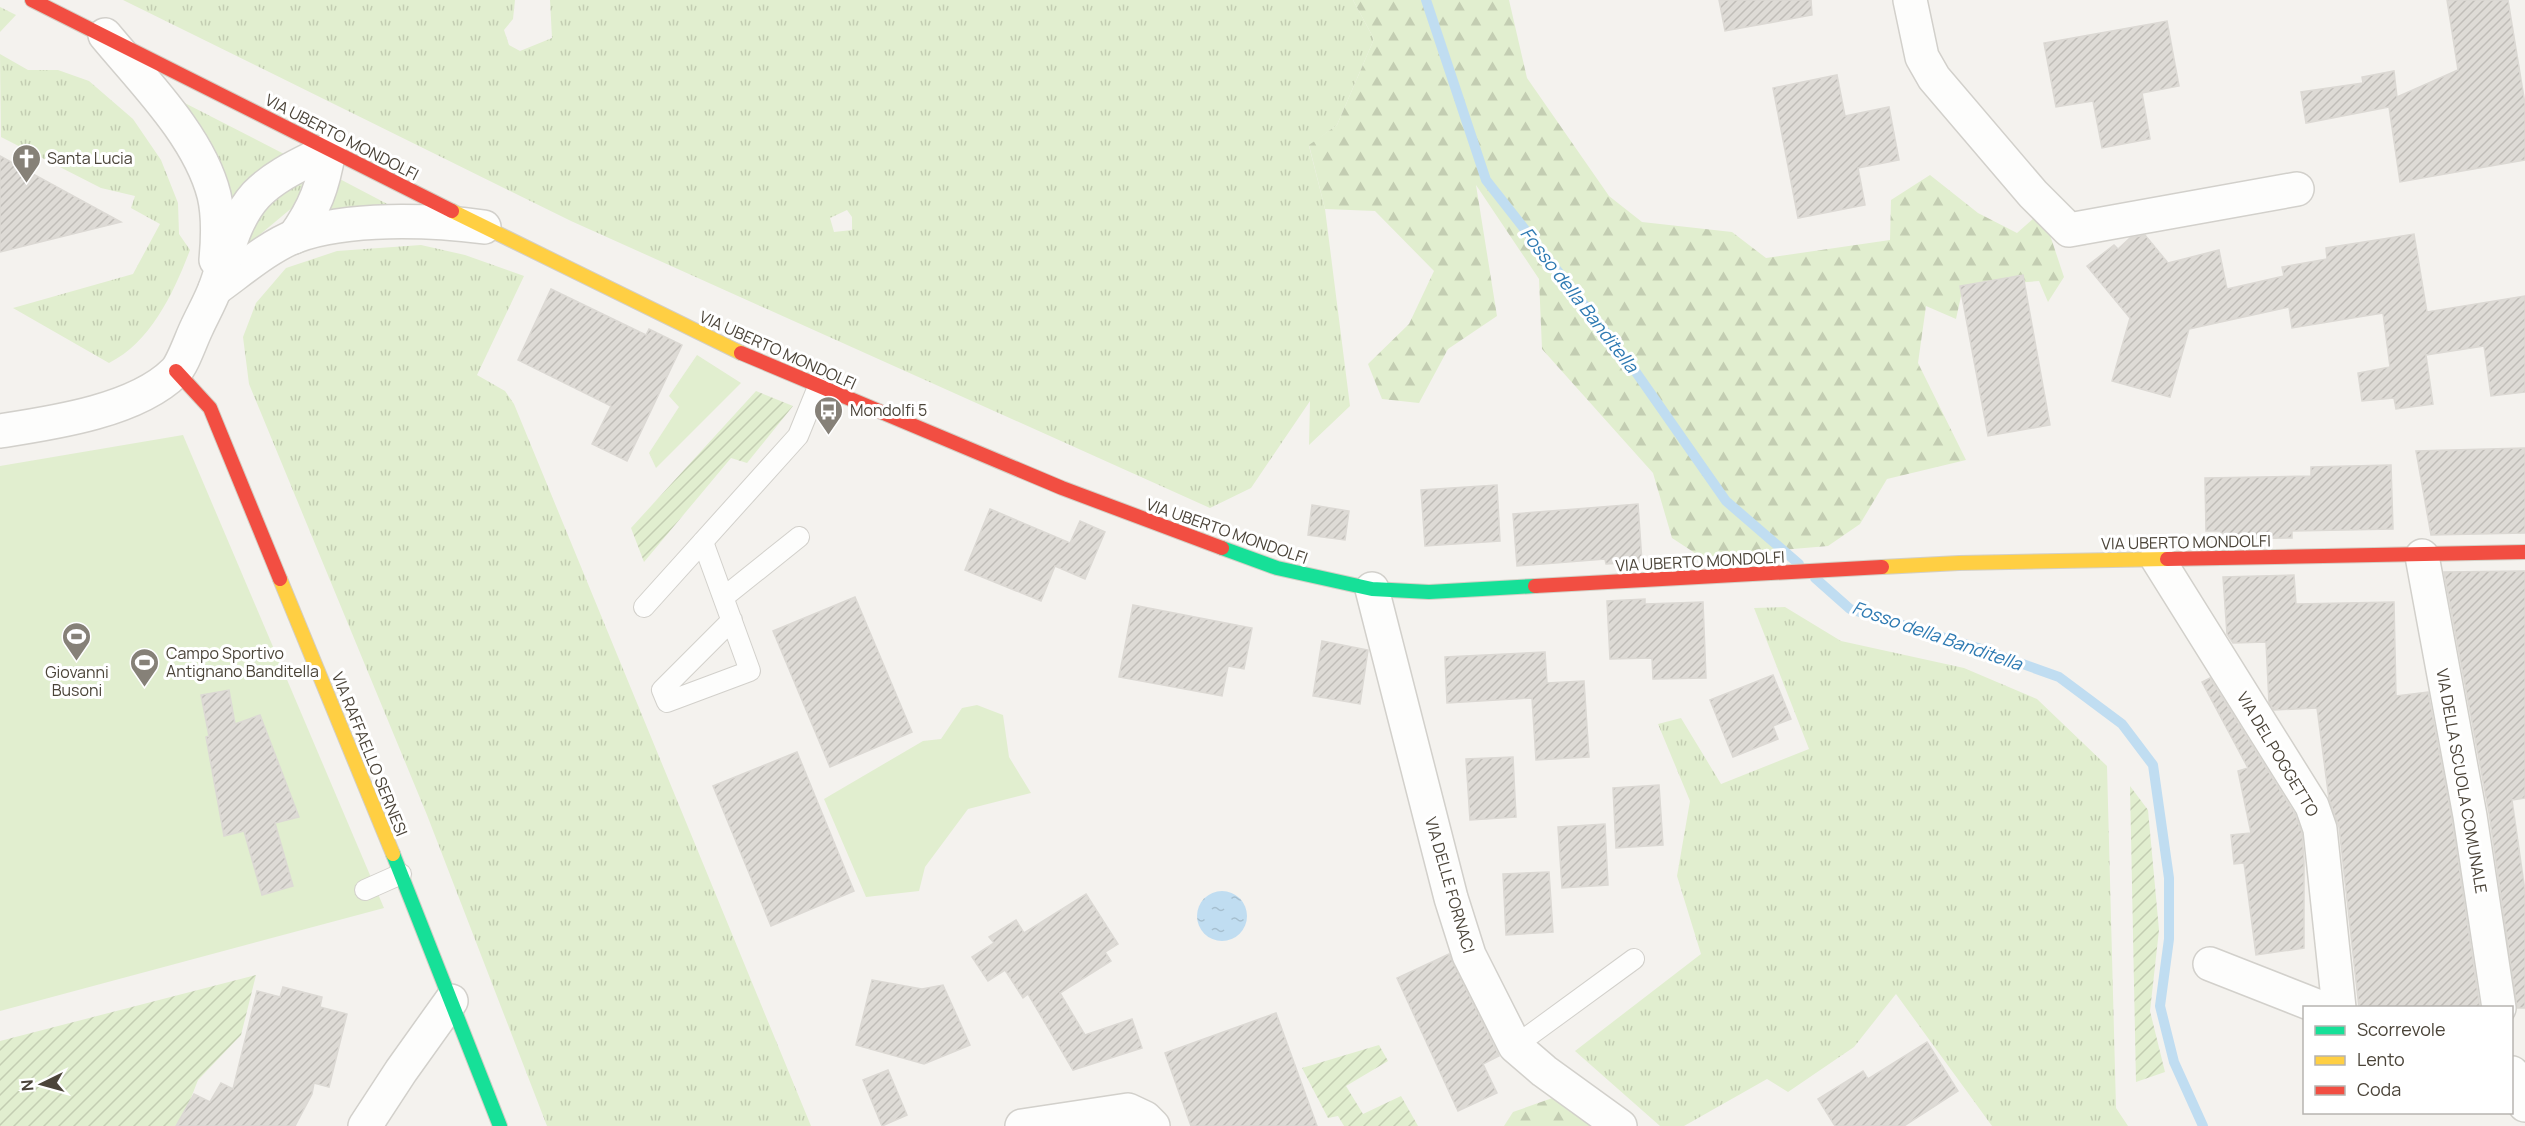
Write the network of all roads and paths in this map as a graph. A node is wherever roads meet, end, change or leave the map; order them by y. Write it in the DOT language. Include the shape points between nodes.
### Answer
graph roads {
  1 [pos="32,0"];
  2 [pos="1910,0"];
  3 [pos="105,34"];
  4 [pos="330,150"];
  5 [pos="2297,189"];
  6 [pos="489,228"];
  7 [pos="294,237"];
  8 [pos="215,289"];
  9 [pos="176,371"];
  10 [pos="818,387"];
  11 [pos="0,431"];
  12 [pos="799,537"];
  13 [pos="703,542"];
  14 [pos="2525,552"];
  15 [pos="2422,556"];
  16 [pos="2147,559"];
  17 [pos="1372,589"];
  18 [pos="724,597"];
  19 [pos="644,607"];
  20 [pos="732,620"];
  21 [pos="401,874"];
  22 [pos="365,890"];
  23 [pos="1634,959"];
  24 [pos="2210,964"];
  25 [pos="451,1001"];
  26 [pos="2317,1006"];
  27 [pos="2339,1006"];
  28 [pos="2499,1006"];
  29 [pos="1515,1046"];
  30 [pos="2513,1078"];
  31 [pos="2525,1105"];
  32 [pos="365,1126"];
  33 [pos="500,1126"];
  34 [pos="1022,1126"];
  35 [pos="1153,1126"];
  36 [pos="1620,1126"];
  1 -- 3 [label="main road, VIA UBERTO MONDOLFI"];
  2 -- 5 [label="street" via="1922,57 1934,78 2033,194 2069,230"];
  3 -- 4 [label="main road, VIA UBERTO MONDOLFI"];
  3 -- 8 [label="street" via="175,121 207,176 218,230"];
  4 -- 6 [label="main road, VIA UBERTO MONDOLFI"];
  4 -- 7 [label="street" via="316,202"];
  4 -- 8 [label="street" via="293,168 256,196 240,219"];
  6 -- 7 [label="street" via="438,222 391,223 335,228"];
  6 -- 10 [label="main road, VIA UBERTO MONDOLFI" via="753,359"];
  7 -- 8 [label="street"];
  8 -- 9 [label="street"];
  9 -- 11 [label="street" via="122,403 82,416"];
  9 -- 21 [label="main road, VIA RAFFAELLO SERNESI" via="210,408"];
  10 -- 13 [label="lane" via="798,436"];
  10 -- 17 [label="main road, VIA UBERTO MONDOLFI" via="1062,488 1262,563"];
  12 -- 18 [label="lane"];
  13 -- 18 [label="lane"];
  13 -- 19 [label="lane"];
  14 -- 15 [label="main road, VIA UBERTO MONDOLFI"];
  15 -- 16 [label="main road, VIA UBERTO MONDOLFI"];
  15 -- 28 [label="street, VIA DELLA SCUOLA COMUNALE" via="2470,816"];
  16 -- 17 [label="main road, VIA UBERTO MONDOLFI" via="1970,563 1429,592"];
  16 -- 27 [label="street, VIA DEL POGGETTO" via="2312,806 2320,829"];
  17 -- 29 [label="street, VIA DELLE FORNACI" via="1466,946"];
  18 -- 20 [label="lane"];
  20 -- 20 [label="lane" via="750,670 667,702 662,690"];
  21 -- 22 [label="lane"];
  21 -- 25 [label="main road, VIA RAFFAELLO SERNESI"];
  23 -- 29 [label="lane"];
  24 -- 26 [label="street"];
  25 -- 32 [label="street"];
  25 -- 33 [label="main road, VIA RAFFAELLO SERNESI"];
  29 -- 36 [label="street, VIA DELLE FORNACI"];
  30 -- 31 [label="street"];
  34 -- 35 [label="street" via="1128,1110"];
}
